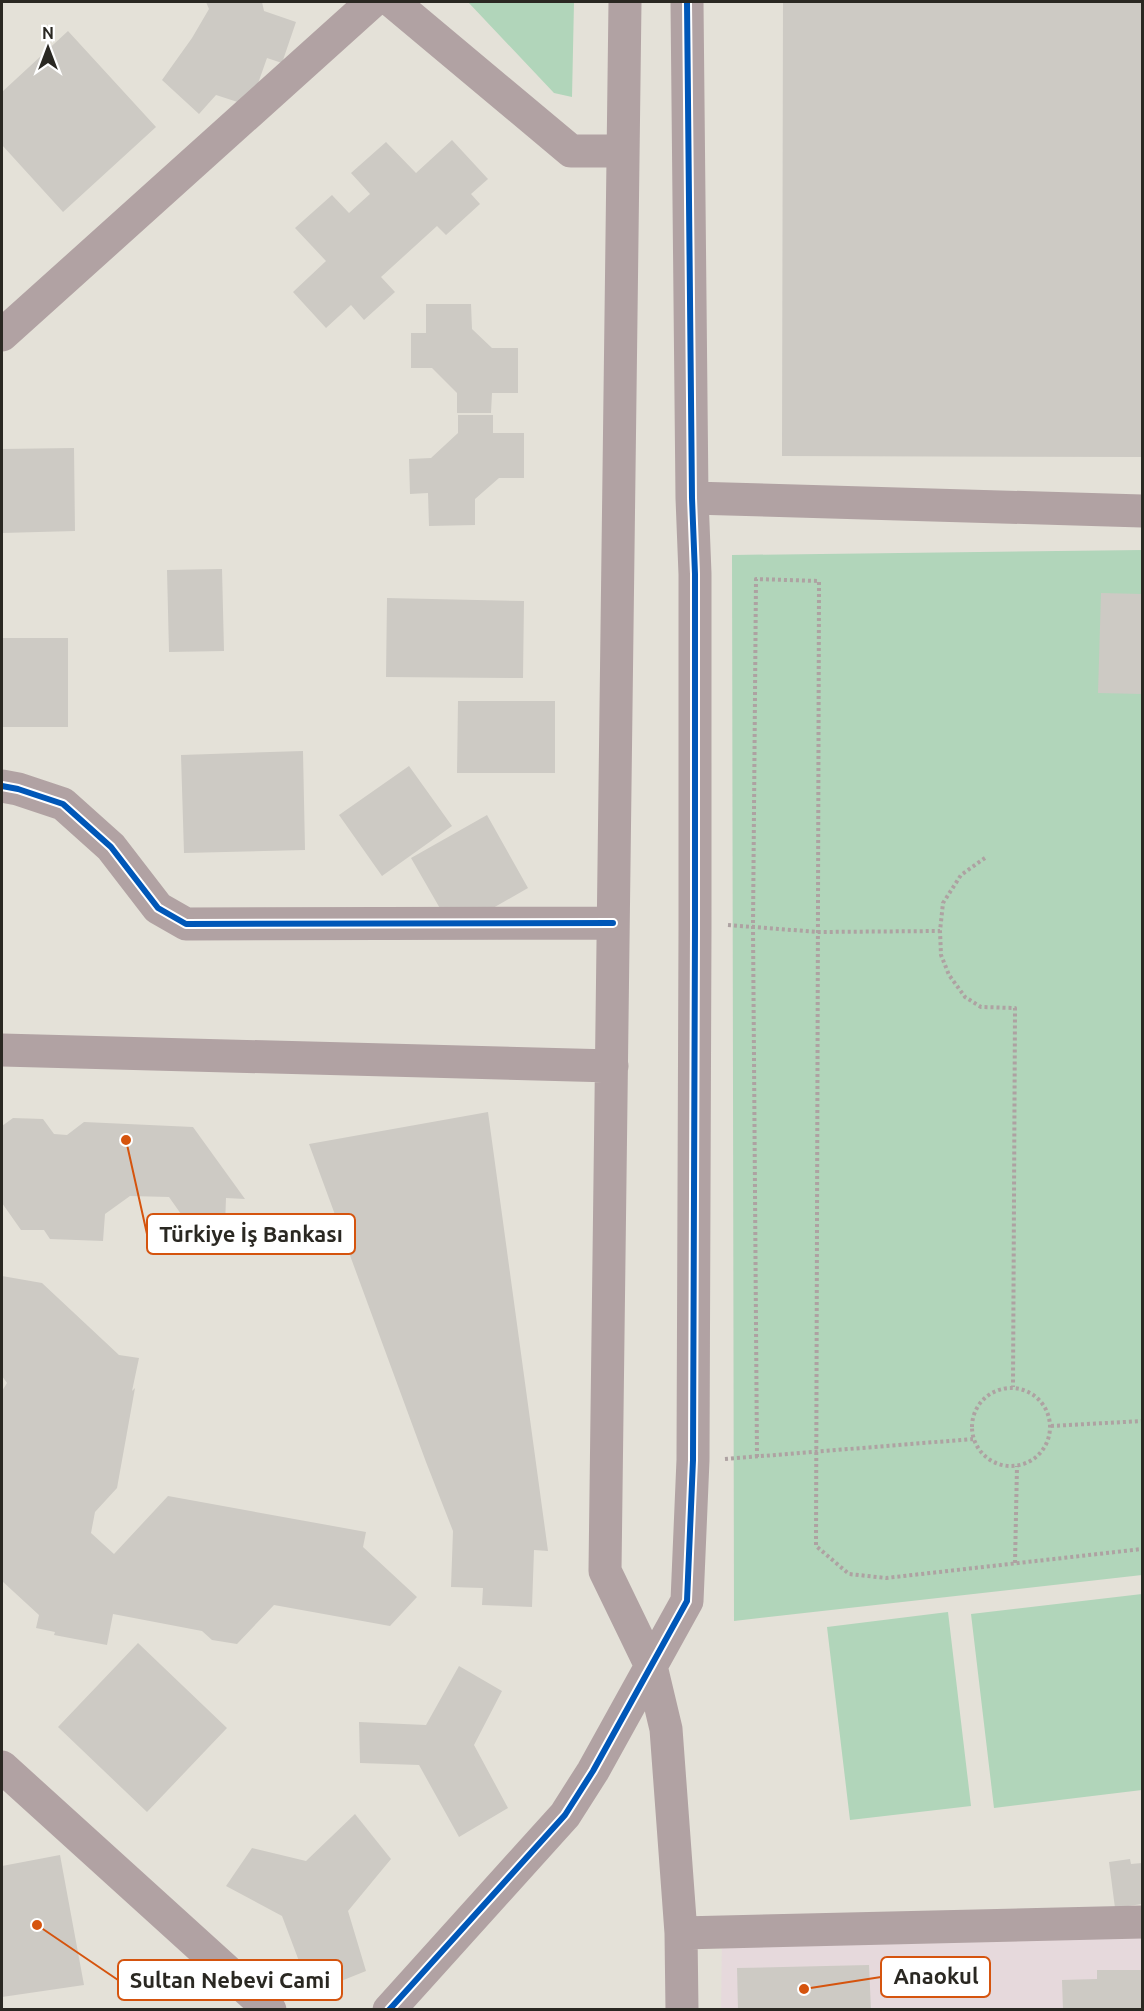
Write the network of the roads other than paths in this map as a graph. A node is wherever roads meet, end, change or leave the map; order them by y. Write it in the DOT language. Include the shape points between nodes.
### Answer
graph roads {
  1 [pos="372,2"];
  2 [pos="393,2"];
  3 [pos="625,2"];
  4 [pos="687,2"];
  5 [pos="623,152"];
  6 [pos="2,335"];
  7 [pos="692,498"];
  8 [pos="1143,511"];
  9 [pos="2,786"];
  10 [pos="614,923"];
  11 [pos="2,1050"];
  12 [pos="612,1066"];
  13 [pos="651,1666"];
  14 [pos="2,1767"];
  15 [pos="1143,1922"];
  16 [pos="681,1933"];
  17 [pos="270,2010"];
  18 [pos="389,2010"];
  19 [pos="682,2010"];
  1 -- 6 [label="street"];
  2 -- 5 [label="street" via="571,152"];
  3 -- 5 [label="street"];
  4 -- 7 [label="street"];
  5 -- 10 [label="street"];
  7 -- 8 [label="street"];
  7 -- 13 [label="street" via="693,1460 687,1601"];
  9 -- 10 [label="street" via="63,804 111,847 158,908 186,924"];
  10 -- 12 [label="street"];
  11 -- 12 [label="street"];
  12 -- 13 [label="street" via="606,1571"];
  13 -- 16 [label="street" via="666,1729"];
  13 -- 18 [label="street" via="565,1815"];
  14 -- 17 [label="street"];
  15 -- 16 [label="street"];
  16 -- 19 [label="street"];
}
